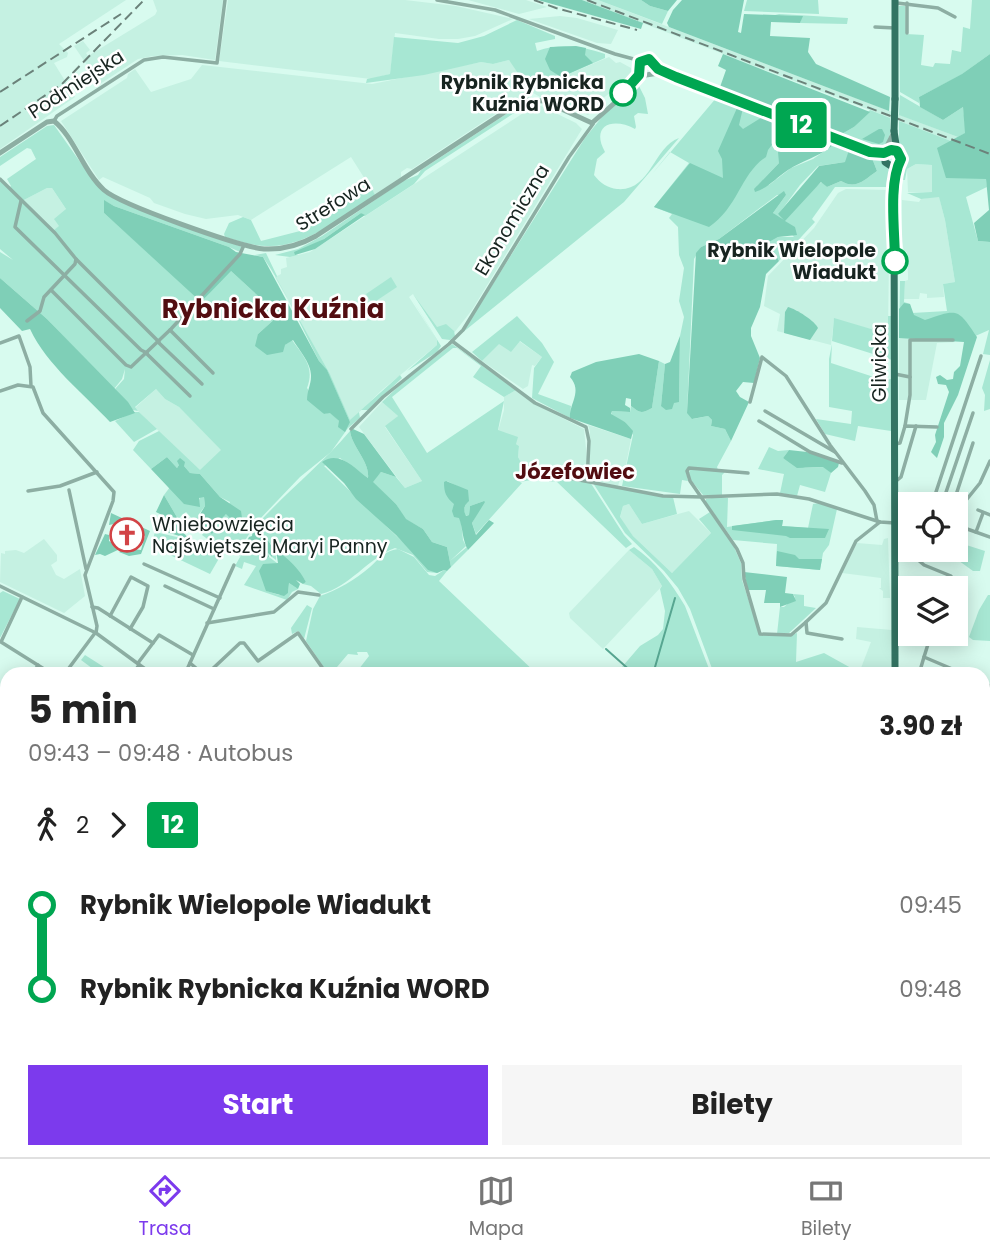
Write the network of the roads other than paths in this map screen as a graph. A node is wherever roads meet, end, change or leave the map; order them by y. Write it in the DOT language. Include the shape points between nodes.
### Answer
graph roads {
  1 [pos="225,0"];
  2 [pos="437,0"];
  3 [pos="895,2"];
  4 [pos="907,4"];
  5 [pos="955,18"];
  6 [pos="875,27"];
  7 [pos="895,28"];
  8 [pos="908,33"];
  9 [pos="656,66"];
  10 [pos="644,69"];
  11 [pos="676,77"];
  12 [pos="582,119"];
  13 [pos="54,121"];
  14 [pos="594,122"];
  15 [pos="894,131"];
  16 [pos="586,132"];
  17 [pos="862,149"];
  18 [pos="0,153"];
  19 [pos="889,153"];
  20 [pos="894,165"];
  21 [pos="0,178"];
  22 [pos="21,201"];
  23 [pos="244,245"];
  24 [pos="76,259"];
  25 [pos="65,275"];
  26 [pos="51,290"];
  27 [pos="27,321"];
  28 [pos="170,330"];
  29 [pos="953,340"];
  30 [pos="452,341"];
  31 [pos="159,342"];
  32 [pos="0,343"];
  33 [pos="147,353"];
  34 [pos="981,356"];
  35 [pos="213,373"];
  36 [pos="895,374"];
  37 [pos="910,377"];
  38 [pos="202,384"];
  39 [pos="31,386"];
  40 [pos="0,391"];
  41 [pos="190,396"];
  42 [pos="750,402"];
  43 [pos="765,411"];
  44 [pos="973,413"];
  45 [pos="759,421"];
  46 [pos="905,426"];
  47 [pos="916,426"];
  48 [pos="937,427"];
  49 [pos="351,429"];
  50 [pos="973,443"];
  51 [pos="895,444"];
  52 [pos="836,453"];
  53 [pos="990,461"];
  54 [pos="844,464"];
  55 [pos="97,472"];
  56 [pos="748,473"];
  57 [pos="548,478"];
  58 [pos="587,481"];
  59 [pos="895,482"];
  60 [pos="69,490"];
  61 [pos="28,491"];
  62 [pos="936,492"];
  63 [pos="946,492"];
  64 [pos="957,492"];
  65 [pos="702,497"];
  66 [pos="968,497"];
  67 [pos="978,510"];
  68 [pos="983,513"];
  69 [pos="990,515"];
  70 [pos="878,522"];
  71 [pos="895,523"];
  72 [pos="898,523"];
  73 [pos="968,528"];
  74 [pos="976,532"];
  75 [pos="990,537"];
  76 [pos="895,544"];
  77 [pos="144,564"];
  78 [pos="234,565"];
  79 [pos="86,569"];
  80 [pos="951,576"];
  81 [pos="0,586"];
  82 [pos="165,586"];
  83 [pos="319,595"];
  84 [pos="22,597"];
  85 [pos="220,598"];
  86 [pos="92,607"];
  87 [pos="214,609"];
  88 [pos="896,611"];
  89 [pos="110,616"];
  90 [pos="806,622"];
  91 [pos="207,623"];
  92 [pos="130,628"];
  93 [pos="95,633"];
  94 [pos="842,639"];
  95 [pos="153,643"];
  96 [pos="927,646"];
  97 [pos="193,655"];
  98 [pos="924,657"];
  99 [pos="190,663"];
  100 [pos="139,664"];
  101 [pos="38,665"];
  102 [pos="41,667"];
  103 [pos="70,667"];
  104 [pos="137,667"];
  105 [pos="143,667"];
  106 [pos="189,667"];
  107 [pos="195,667"];
  108 [pos="213,667"];
  109 [pos="322,667"];
  110 [pos="895,667"];
  111 [pos="921,667"];
  112 [pos="943,667"];
  1 -- 13 [label="street, Podmiejska" via="217,63 163,57 144,60"];
  2 -- 10 [label="street" via="495,10"];
  3 -- 4 [label="street"];
  3 -- 7 [label="main road"];
  4 -- 5 [label="street" via="939,8"];
  4 -- 8 [label="street"];
  6 -- 7 [label="street"];
  7 -- 15 [label="main road, bridge"];
  9 -- 10 [label="street, Ekonomiczna"];
  9 -- 10 [label="street" via="650,59"];
  9 -- 11 [label="street"];
  10 -- 11 [label="street"];
  10 -- 14 [label="street, Ekonomiczna"];
  11 -- 17 [label="street"];
  12 -- 14 [label="street"];
  12 -- 16 [label="street"];
  12 -- 23 [label="street, Strefowa" via="546,101 523,100 311,239 277,249"];
  13 -- 18 [label="street, Podmiejska"];
  13 -- 23 [label="street, Strefowa" via="95,180 114,197"];
  14 -- 16 [label="street, Ekonomiczna"];
  15 -- 17 [label="street" via="887,148"];
  15 -- 19 [label="main road"];
  16 -- 30 [label="street, Ekonomiczna"];
  17 -- 19 [label="street"];
  19 -- 20 [label="main road"];
  19 -- 20 [label="main road, Gliwicka" via="901,159"];
  20 -- 36 [label="main road, Gliwicka"];
  21 -- 22 [label="street"];
  22 -- 24 [label="street"];
  22 -- 25 [label="street" via="15,227"];
  23 -- 28 [label="street"];
  24 -- 25 [label="street"];
  24 -- 31 [label="street"];
  25 -- 26 [label="street"];
  25 -- 33 [label="street"];
  26 -- 27 [label="street" via="40,311"];
  26 -- 33 [label="street" via="129,367"];
  28 -- 31 [label="street"];
  28 -- 35 [label="street"];
  29 -- 37 [label="street" via="910,340"];
  30 -- 49 [label="street, Ekonomiczna"];
  30 -- 58 [label="street" via="535,403 586,427"];
  31 -- 33 [label="street"];
  31 -- 38 [label="street"];
  32 -- 39 [label="street" via="19,336"];
  33 -- 41 [label="street"];
  34 -- 62 [label="street"];
  36 -- 37 [label="street"];
  36 -- 51 [label="main road, Gliwicka"];
  37 -- 46 [label="street"];
  39 -- 40 [label="street"];
  39 -- 55 [label="street" via="42,412"];
  42 -- 52 [label="street" via="762,357 786,376"];
  43 -- 52 [label="street"];
  44 -- 63 [label="street"];
  45 -- 54 [label="street" via="810,452"];
  46 -- 47 [label="street"];
  46 -- 51 [label="street" via="900,443"];
  47 -- 48 [label="street"];
  47 -- 59 [label="street" via="901,477"];
  50 -- 64 [label="street"];
  51 -- 59 [label="main road, Gliwicka"];
  52 -- 54 [label="street"];
  53 -- 66 [label="street"];
  54 -- 70 [label="street" via="874,505"];
  55 -- 61 [label="street" via="61,486"];
  55 -- 79 [label="street" via="114,492 114,499"];
  56 -- 65 [label="street" via="690,468 689,479"];
  57 -- 58 [label="street"];
  58 -- 65 [label="street" via="658,495"];
  59 -- 71 [label="main road, Gliwicka"];
  60 -- 79 [label="street"];
  65 -- 70 [label="street" via="788,495"];
  65 -- 90 [label="street" via="743,563 760,634 791,635"];
  67 -- 68 [label="street"];
  68 -- 69 [label="street"];
  68 -- 74 [label="street"];
  70 -- 71 [label="street"];
  70 -- 90 [label="street" via="856,541 825,603"];
  71 -- 72 [label="street"];
  71 -- 76 [label="main road, Gliwicka"];
  73 -- 74 [label="street"];
  74 -- 75 [label="street"];
  76 -- 80 [label="street" via="924,565"];
  76 -- 88 [label="main road, Gliwicka"];
  77 -- 85 [label="street"];
  78 -- 85 [label="street"];
  79 -- 86 [label="street"];
  81 -- 84 [label="street"];
  82 -- 87 [label="street"];
  83 -- 91 [label="street" via="298,592 274,612"];
  84 -- 93 [label="street"];
  84 -- 101 [label="street" via="1,642"];
  85 -- 87 [label="street"];
  86 -- 89 [label="street"];
  86 -- 93 [label="street"];
  87 -- 91 [label="street"];
  88 -- 110 [label="main road, Gliwicka"];
  89 -- 92 [label="street"];
  89 -- 92 [label="street" via="131,577 148,586"];
  90 -- 94 [label="street" via="807,633"];
  91 -- 97 [label="street"];
  92 -- 95 [label="street"];
  93 -- 100 [label="street"];
  93 -- 103 [label="street"];
  95 -- 97 [label="street" via="159,635"];
  95 -- 100 [label="street"];
  96 -- 98 [label="street"];
  97 -- 99 [label="street"];
  98 -- 111 [label="street"];
  98 -- 112 [label="street"];
  99 -- 106 [label="street"];
  99 -- 107 [label="street"];
  100 -- 104 [label="street"];
  100 -- 105 [label="street"];
  101 -- 102 [label="street"];
  108 -- 109 [label="street" via="240,643 258,661 298,633"];
}
